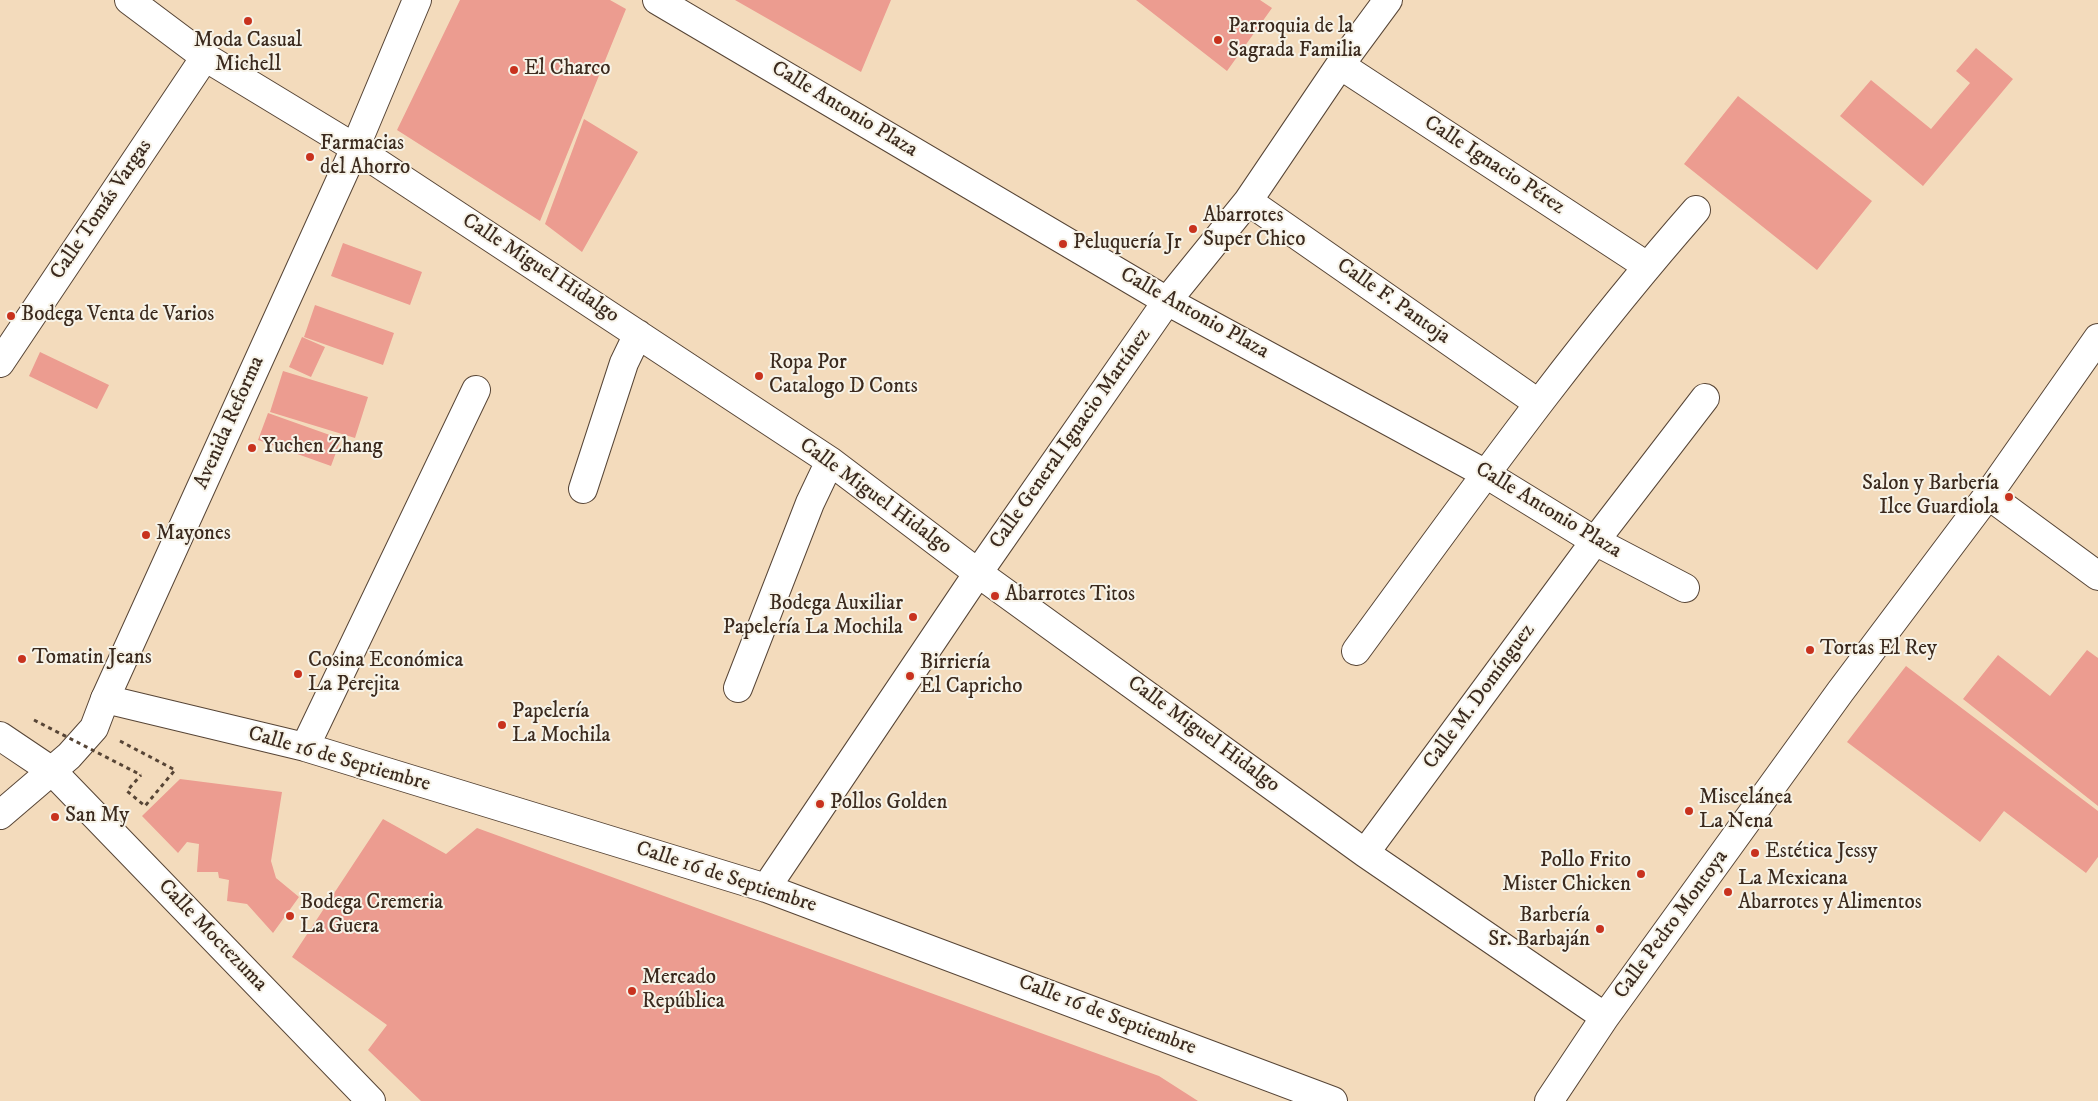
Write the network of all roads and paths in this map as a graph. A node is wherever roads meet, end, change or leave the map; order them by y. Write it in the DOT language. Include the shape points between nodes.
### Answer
graph roads {
  1 [pos="130,0"];
  2 [pos="417,0"];
  3 [pos="657,0"];
  4 [pos="1388,0"];
  5 [pos="205,57"];
  6 [pos="1340,65"];
  7 [pos="355,148"];
  8 [pos="1248,201"];
  9 [pos="1696,210"];
  10 [pos="1647,266"];
  11 [pos="1167,301"];
  12 [pos="638,334"];
  13 [pos="2098,338"];
  14 [pos="0,363"];
  15 [pos="476,390"];
  16 [pos="1705,398"];
  17 [pos="1538,403"];
  18 [pos="830,461"];
  19 [pos="1486,474"];
  20 [pos="583,489"];
  21 [pos="1988,495"];
  22 [pos="1595,541"];
  23 [pos="978,573"];
  24 [pos="2098,576"];
  25 [pos="1685,588"];
  26 [pos="1356,651"];
  27 [pos="738,688"];
  28 [pos="105,699"];
  29 [pos="34,720"];
  30 [pos="94,728"];
  31 [pos="0,736"];
  32 [pos="306,747"];
  33 [pos="52,771"];
  34 [pos="0,814"];
  35 [pos="1365,853"];
  36 [pos="766,888"];
  37 [pos="1606,1017"];
  38 [pos="372,1101"];
  39 [pos="1333,1101"];
  40 [pos="1549,1101"];
  1 -- 5 [label="street, Calle Miguel Hidalgo"];
  2 -- 7 [label="street, Avenida Reforma"];
  3 -- 11 [label="street, Calle Antonio Plaza"];
  4 -- 6 [label="street, Calle General Ignacio Martínez"];
  5 -- 7 [label="street, Calle Miguel Hidalgo"];
  5 -- 14 [label="street, Calle Tomás Vargas"];
  6 -- 8 [label="street, Calle General Ignacio Martínez"];
  6 -- 10 [label="street, Calle Ignacio Pérez"];
  7 -- 12 [label="street, Calle Miguel Hidalgo"];
  7 -- 28 [label="street, Avenida Reforma"];
  8 -- 11 [label="street, Calle General Ignacio Martínez"];
  8 -- 17 [label="street, Calle F. Pantoja"];
  9 -- 10 [label="street"];
  10 -- 17 [label="street"];
  11 -- 19 [label="street, Calle Antonio Plaza"];
  11 -- 23 [label="street, Calle General Ignacio Martínez"];
  12 -- 18 [label="street, Calle Miguel Hidalgo"];
  12 -- 20 [label="street" via="624,363"];
  13 -- 21 [label="street, Calle Pedro Montoya"];
  15 -- 32 [label="street"];
  16 -- 22 [label="street, Calle M. Domínguez"];
  17 -- 19 [label="street"];
  18 -- 23 [label="street, Calle Miguel Hidalgo"];
  18 -- 27 [label="street" via="810,503"];
  19 -- 22 [label="street, Calle Antonio Plaza"];
  19 -- 26 [label="street"];
  21 -- 24 [label="street"];
  21 -- 37 [label="street, Calle Pedro Montoya" via="1840,692"];
  22 -- 25 [label="street, Calle Antonio Plaza"];
  22 -- 35 [label="street, Calle M. Domínguez"];
  23 -- 35 [label="street, Calle Miguel Hidalgo"];
  23 -- 36 [label="street, Calle General Ignacio Martínez"];
  28 -- 30 [label="street, Avenida Reforma"];
  28 -- 32 [label="street, Calle 16 de Septiembre"];
  29 -- 30 [label="path, bridge" via="141,775 127,791 145,806 175,770"];
  30 -- 33 [label="street, Avenida Reforma"];
  31 -- 33 [label="street, Calle Moctezuma"];
  32 -- 36 [label="street, Calle 16 de Septiembre"];
  33 -- 34 [label="street, Avenida Reforma"];
  33 -- 38 [label="street, Calle Moctezuma"];
  35 -- 37 [label="street, Calle Miguel Hidalgo"];
  36 -- 39 [label="street, Calle 16 de Septiembre"];
  37 -- 40 [label="street, Calle Pedro Montoya"];
}
